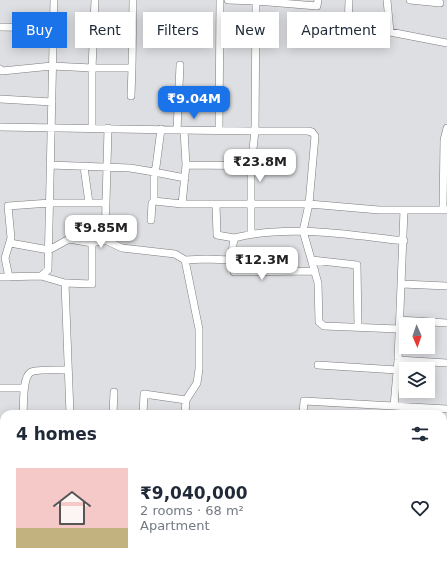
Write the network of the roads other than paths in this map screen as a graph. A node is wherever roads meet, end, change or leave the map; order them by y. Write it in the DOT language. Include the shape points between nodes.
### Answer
graph roads {
  1 [pos="54,0"];
  2 [pos="95,0"];
  3 [pos="133,0"];
  4 [pos="220,0"];
  5 [pos="228,0"];
  6 [pos="318,0"];
  7 [pos="349,0"];
  8 [pos="387,0"];
  9 [pos="410,0"];
  10 [pos="418,0"];
  11 [pos="256,1"];
  12 [pos="440,3"];
  13 [pos="54,12"];
  14 [pos="349,12"];
  15 [pos="388,12"];
  16 [pos="0,27"];
  17 [pos="12,27"];
  18 [pos="390,32"];
  19 [pos="447,43"];
  20 [pos="52,48"];
  21 [pos="180,65"];
  22 [pos="52,66"];
  23 [pos="92,68"];
  24 [pos="132,68"];
  25 [pos="0,69"];
  26 [pos="131,96"];
  27 [pos="0,99"];
  28 [pos="52,102"];
  29 [pos="0,126"];
  30 [pos="51,127"];
  31 [pos="92,128"];
  32 [pos="108,128"];
  33 [pos="447,128"];
  34 [pos="161,129"];
  35 [pos="180,130"];
  36 [pos="219,130"];
  37 [pos="255,131"];
  38 [pos="50,165"];
  39 [pos="186,165"];
  40 [pos="282,166"];
  41 [pos="84,167"];
  42 [pos="250,167"];
  43 [pos="107,168"];
  44 [pos="154,172"];
  45 [pos="185,178"];
  46 [pos="445,184"];
  47 [pos="154,201"];
  48 [pos="50,203"];
  49 [pos="89,203"];
  50 [pos="106,203"];
  51 [pos="182,204"];
  52 [pos="216,204"];
  53 [pos="250,204"];
  54 [pos="309,204"];
  55 [pos="404,210"];
  56 [pos="445,210"];
  57 [pos="152,220"];
  58 [pos="303,230"];
  59 [pos="251,234"];
  60 [pos="234,238"];
  61 [pos="105,240"];
  62 [pos="404,241"];
  63 [pos="10,243"];
  64 [pos="92,243"];
  65 [pos="49,250"];
  66 [pos="185,260"];
  67 [pos="231,260"];
  68 [pos="312,260"];
  69 [pos="315,271"];
  70 [pos="41,276"];
  71 [pos="0,277"];
  72 [pos="8,277"];
  73 [pos="65,283"];
  74 [pos="402,284"];
  75 [pos="447,286"];
  76 [pos="400,318"];
  77 [pos="435,322"];
  78 [pos="447,323"];
  79 [pos="358,327"];
  80 [pos="399,329"];
  81 [pos="399,344"];
  82 [pos="398,360"];
  83 [pos="447,363"];
  84 [pos="318,365"];
  85 [pos="68,370"];
  86 [pos="397,370"];
  87 [pos="0,388"];
  88 [pos="24,388"];
  89 [pos="114,392"];
  90 [pos="186,400"];
  91 [pos="394,406"];
  92 [pos="447,409"];
  93 [pos="23,410"];
  94 [pos="70,410"];
  95 [pos="113,410"];
  96 [pos="143,410"];
  97 [pos="185,410"];
  98 [pos="303,410"];
  99 [pos="410,410"];
  1 -- 13 [label="street"];
  2 -- 23 [label="street"];
  3 -- 24 [label="street"];
  4 -- 36 [label="street"];
  5 -- 11 [label="street"];
  6 -- 11 [label="street" via="317,6"];
  7 -- 14 [label="street"];
  8 -- 15 [label="street"];
  9 -- 10 [label="street"];
  10 -- 12 [label="street"];
  11 -- 37 [label="street"];
  16 -- 17 [label="street"];
  18 -- 19 [label="street"];
  20 -- 22 [label="street"];
  21 -- 35 [label="street"];
  22 -- 23 [label="street"];
  22 -- 25 [label="street" via="2,71"];
  22 -- 28 [label="street"];
  23 -- 24 [label="street"];
  23 -- 31 [label="street"];
  24 -- 26 [label="street"];
  27 -- 28 [label="street"];
  28 -- 30 [label="street"];
  29 -- 30 [label="street"];
  30 -- 31 [label="street"];
  30 -- 38 [label="street"];
  31 -- 32 [label="street"];
  32 -- 34 [label="street"];
  32 -- 43 [label="street"];
  33 -- 46 [label="street" via="444,140"];
  34 -- 35 [label="street"];
  34 -- 44 [label="street"];
  35 -- 36 [label="street"];
  35 -- 39 [label="street"];
  36 -- 37 [label="street"];
  37 -- 42 [label="street"];
  37 -- 54 [label="street" via="308,131 315,136"];
  38 -- 41 [label="street"];
  38 -- 48 [label="street"];
  39 -- 42 [label="street"];
  39 -- 45 [label="street"];
  40 -- 42 [label="street"];
  41 -- 43 [label="street"];
  41 -- 49 [label="street"];
  42 -- 53 [label="street"];
  43 -- 44 [label="street"];
  43 -- 50 [label="street"];
  44 -- 45 [label="street"];
  44 -- 47 [label="street"];
  45 -- 51 [label="street"];
  46 -- 56 [label="street" via="442,189"];
  47 -- 51 [label="street"];
  47 -- 57 [label="street"];
  48 -- 49 [label="street"];
  48 -- 63 [label="street" via="8,206"];
  48 -- 65 [label="street"];
  49 -- 50 [label="street"];
  50 -- 61 [label="street"];
  51 -- 52 [label="street"];
  52 -- 53 [label="street"];
  52 -- 60 [label="street" via="217,235"];
  53 -- 54 [label="street"];
  53 -- 59 [label="street"];
  54 -- 55 [label="street"];
  54 -- 58 [label="street"];
  55 -- 56 [label="street"];
  55 -- 62 [label="street"];
  58 -- 59 [label="street"];
  58 -- 62 [label="street"];
  58 -- 68 [label="street"];
  59 -- 60 [label="street"];
  60 -- 67 [label="street"];
  61 -- 64 [label="street"];
  61 -- 66 [label="street" via="122,248 174,254"];
  62 -- 74 [label="street"];
  63 -- 65 [label="street"];
  63 -- 72 [label="street" via="5,258"];
  64 -- 65 [label="street" via="69,239"];
  64 -- 73 [label="street" via="92,284"];
  65 -- 70 [label="street" via="48,270"];
  66 -- 67 [label="street"];
  66 -- 90 [label="street" via="199,329 197,383"];
  67 -- 69 [label="street" via="234,272"];
  68 -- 69 [label="street"];
  68 -- 79 [label="street" via="357,265"];
  69 -- 79 [label="street" via="319,322 324,326"];
  70 -- 72 [label="street"];
  70 -- 73 [label="street"];
  71 -- 72 [label="street"];
  73 -- 85 [label="street"];
  74 -- 75 [label="street"];
  74 -- 76 [label="street"];
  77 -- 78 [label="street"];
  79 -- 80 [label="street"];
  81 -- 82 [label="street"];
  82 -- 83 [label="street"];
  82 -- 86 [label="street"];
  84 -- 86 [label="street"];
  85 -- 88 [label="street" via="32,371 27,376"];
  85 -- 94 [label="street"];
  86 -- 91 [label="street"];
  87 -- 88 [label="street"];
  88 -- 93 [label="street"];
  89 -- 95 [label="street"];
  90 -- 96 [label="street" via="144,394"];
  90 -- 97 [label="street"];
  91 -- 98 [label="street" via="304,401"];
  91 -- 99 [label="street"];
  92 -- 99 [label="street"];
}
